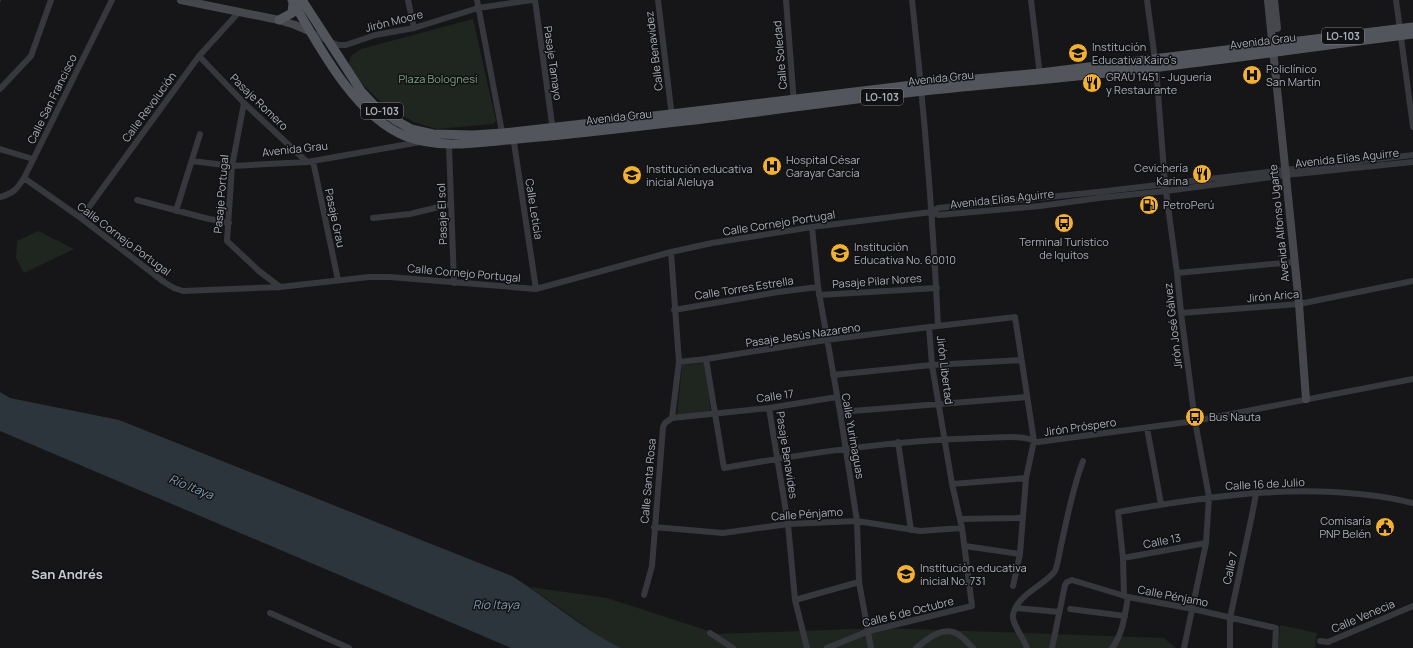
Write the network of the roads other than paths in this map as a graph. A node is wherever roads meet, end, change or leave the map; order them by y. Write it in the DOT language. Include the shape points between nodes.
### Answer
graph roads {
  1 [pos="51,0"];
  2 [pos="112,0"];
  3 [pos="181,0"];
  4 [pos="408,0"];
  5 [pos="477,0"];
  6 [pos="534,0"];
  7 [pos="658,0"];
  8 [pos="786,0"];
  9 [pos="912,0"];
  10 [pos="1031,0"];
  11 [pos="1147,0"];
  12 [pos="1268,0"];
  13 [pos="1274,0"];
  14 [pos="1396,0"];
  15 [pos="296,1"];
  16 [pos="478,8"];
  17 [pos="239,12"];
  18 [pos="279,20"];
  19 [pos="1413,27"];
  20 [pos="414,28"];
  21 [pos="309,31"];
  22 [pos="1400,32"];
  23 [pos="1413,34"];
  24 [pos="328,41"];
  25 [pos="1274,48"];
  26 [pos="199,56"];
  27 [pos="1155,63"];
  28 [pos="1040,77"];
  29 [pos="921,88"];
  30 [pos="0,89"];
  31 [pos="244,103"];
  32 [pos="794,104"];
  33 [pos="672,118"];
  34 [pos="1413,127"];
  35 [pos="553,132"];
  36 [pos="200,134"];
  37 [pos="513,136"];
  38 [pos="503,137"];
  39 [pos="424,141"];
  40 [pos="449,145"];
  41 [pos="0,149"];
  42 [pos="1413,155"];
  43 [pos="33,159"];
  44 [pos="192,161"];
  45 [pos="310,161"];
  46 [pos="1413,162"];
  47 [pos="232,166"];
  48 [pos="1285,172"];
  49 [pos="24,178"];
  50 [pos="1165,184"];
  51 [pos="1166,191"];
  52 [pos="1056,196"];
  53 [pos="0,197"];
  54 [pos="138,200"];
  55 [pos="451,204"];
  56 [pos="1057,204"];
  57 [pos="176,211"];
  58 [pos="932,212"];
  59 [pos="81,218"];
  60 [pos="373,218"];
  61 [pos="229,223"];
  62 [pos="812,227"];
  63 [pos="671,252"];
  64 [pos="1294,262"];
  65 [pos="1177,273"];
  66 [pos="338,280"];
  67 [pos="1413,281"];
  68 [pos="454,283"];
  69 [pos="280,287"];
  70 [pos="818,287"];
  71 [pos="937,288"];
  72 [pos="536,289"];
  73 [pos="819,295"];
  74 [pos="1299,304"];
  75 [pos="674,310"];
  76 [pos="1181,313"];
  77 [pos="938,326"];
  78 [pos="929,327"];
  79 [pos="826,340"];
  80 [pos="706,359"];
  81 [pos="1021,360"];
  82 [pos="679,362"];
  83 [pos="932,365"];
  84 [pos="833,375"];
  85 [pos="1413,378"];
  86 [pos="837,397"];
  87 [pos="1027,397"];
  88 [pos="1306,399"];
  89 [pos="938,405"];
  90 [pos="769,408"];
  91 [pos="840,412"];
  92 [pos="716,414"];
  93 [pos="672,418"];
  94 [pos="1195,421"];
  95 [pos="1147,428"];
  96 [pos="945,439"];
  97 [pos="1034,441"];
  98 [pos="898,442"];
  99 [pos="846,448"];
  100 [pos="778,458"];
  101 [pos="1083,461"];
  102 [pos="1026,478"];
  103 [pos="952,484"];
  104 [pos="1256,494"];
  105 [pos="1209,497"];
  106 [pos="1413,503"];
  107 [pos="1161,504"];
  108 [pos="1023,518"];
  109 [pos="960,519"];
  110 [pos="857,521"];
  111 [pos="788,524"];
  112 [pos="654,527"];
  113 [pos="962,528"];
  114 [pos="910,530"];
  115 [pos="1206,543"];
  116 [pos="964,546"];
  117 [pos="1020,554"];
  118 [pos="1123,558"];
  119 [pos="859,582"];
  120 [pos="1013,586"];
  121 [pos="644,595"];
  122 [pos="1126,597"];
  123 [pos="795,600"];
  124 [pos="972,606"];
  125 [pos="1413,606"];
  126 [pos="1016,608"];
  127 [pos="1070,609"];
  128 [pos="1193,609"];
  129 [pos="1059,612"];
  130 [pos="270,613"];
  131 [pos="1125,616"];
  132 [pos="1230,618"];
  133 [pos="868,631"];
  134 [pos="710,633"];
  135 [pos="1320,641"];
  136 [pos="349,648"];
  137 [pos="734,648"];
  138 [pos="807,648"];
  139 [pos="827,648"];
  140 [pos="871,648"];
  141 [pos="916,648"];
  142 [pos="973,648"];
  143 [pos="1027,648"];
  144 [pos="1052,648"];
  145 [pos="1112,648"];
  146 [pos="1184,648"];
  147 [pos="1230,648"];
  148 [pos="1275,648"];
  1 -- 30 [label="street" via="31,56"];
  2 -- 43 [label="street, Calle San Francisco"];
  3 -- 17 [label="main road"];
  4 -- 20 [label="street"];
  5 -- 16 [label="street"];
  6 -- 16 [label="street, Jirón Moore"];
  6 -- 35 [label="street, Pasaje Tamayo"];
  7 -- 33 [label="street, Calle Benavidez"];
  8 -- 32 [label="street, Calle Soledad"];
  9 -- 29 [label="street, Jirón Libertad"];
  10 -- 28 [label="street"];
  11 -- 27 [label="street, Jirón José Gálvez"];
  12 -- 25 [label="main road, Avenida Alfonso Ugarte"];
  13 -- 25 [label="main road, Avenida Alfonso Ugarte" via="1277,27"];
  14 -- 22 [label="street"];
  15 -- 18 [label="main road" via="292,13"];
  15 -- 21 [label="main road, LO-103"];
  15 -- 24 [label="main road, LO-103"];
  16 -- 20 [label="street, Jirón Moore"];
  16 -- 38 [label="street"];
  17 -- 18 [label="main road"];
  17 -- 26 [label="street, Calle Revolución"];
  18 -- 21 [label="main road"];
  19 -- 22 [label="main road, Avenida Grau / LO-103"];
  20 -- 24 [label="street, Jirón Moore" via="384,32 346,45"];
  21 -- 24 [label="street, Jirón Moore"];
  21 -- 39 [label="main road, Avenida Grau / LO-103" via="361,104 387,126"];
  22 -- 23 [label="main road, Avenida Grau / LO-103"];
  22 -- 25 [label="main road, Avenida Grau / LO-103"];
  22 -- 34 [label="street"];
  24 -- 38 [label="main road, LO-103" via="361,91 375,106 411,129 433,134"];
  25 -- 27 [label="main road, Avenida Grau / LO-103"];
  25 -- 48 [label="main road, Avenida Alfonso Ugarte"];
  26 -- 31 [label="street, Pasaje Romero"];
  26 -- 59 [label="street, Calle Revolución"];
  27 -- 28 [label="main road, Avenida Grau / LO-103"];
  27 -- 50 [label="street, Jirón José Gálvez"];
  28 -- 29 [label="main road, Avenida Grau / LO-103"];
  29 -- 32 [label="main road, Avenida Grau / LO-103"];
  29 -- 58 [label="street, Jirón Libertad"];
  31 -- 45 [label="street, Pasaje Romero"];
  31 -- 47 [label="street, Pasaje Portugal"];
  32 -- 33 [label="main road, Avenida Grau / LO-103"];
  33 -- 35 [label="main road, Avenida Grau / LO-103"];
  35 -- 37 [label="main road, Avenida Grau / LO-103"];
  36 -- 44 [label="street"];
  37 -- 38 [label="main road, LO-103"];
  37 -- 72 [label="street, Calle Leticia"];
  38 -- 40 [label="main road, Avenida Grau / LO-103"];
  39 -- 40 [label="main road, Avenida Grau / LO-103"];
  39 -- 45 [label="street, Avenida Grau"];
  40 -- 55 [label="street, Pasaje El sol"];
  41 -- 43 [label="street"];
  42 -- 48 [label="street, Avenida Elías Aguirre"];
  43 -- 49 [label="street, Calle San Francisco"];
  44 -- 47 [label="street, Avenida Grau"];
  44 -- 57 [label="street"];
  45 -- 47 [label="street, Avenida Grau"];
  45 -- 66 [label="street, Pasaje Grau"];
  46 -- 48 [label="street, Avenida Elías Aguirre"];
  47 -- 61 [label="street, Pasaje Portugal"];
  48 -- 50 [label="street, Avenida Elías Aguirre"];
  48 -- 51 [label="street, Avenida Elías Aguirre"];
  48 -- 64 [label="main road, Avenida Alfonso Ugarte"];
  49 -- 53 [label="street, Calle San Francisco" via="17,189"];
  49 -- 59 [label="street, Calle Cornejo Portugal"];
  50 -- 51 [label="street, Jirón José Gálvez"];
  50 -- 52 [label="street, Avenida Elías Aguirre"];
  51 -- 56 [label="street, Avenida Elías Aguirre"];
  51 -- 65 [label="street, Jirón José Gálvez"];
  52 -- 56 [label="street"];
  52 -- 58 [label="street, Avenida Elías Aguirre" via="938,208"];
  54 -- 57 [label="street"];
  55 -- 60 [label="street" via="410,214"];
  55 -- 68 [label="street, Pasaje El sol"];
  56 -- 58 [label="street, Avenida Elías Aguirre" via="939,215"];
  57 -- 61 [label="street"];
  58 -- 62 [label="street, Calle Cornejo Portugal"];
  58 -- 71 [label="street, Jirón Libertad"];
  59 -- 69 [label="street, Calle Cornejo Portugal" via="174,288 183,290"];
  61 -- 69 [label="street, Pasaje Portugal" via="230,245"];
  62 -- 63 [label="street, Calle Cornejo Portugal"];
  62 -- 70 [label="street, Calle Yurimaguas"];
  63 -- 72 [label="street, Calle Cornejo Portugal"];
  63 -- 75 [label="street, Calle Santa Rosa"];
  64 -- 65 [label="street"];
  64 -- 74 [label="main road, Avenida Alfonso Ugarte"];
  65 -- 76 [label="street, Jirón José Gálvez"];
  66 -- 68 [label="street, Calle Cornejo Portugal" via="390,277"];
  66 -- 69 [label="street, Calle Cornejo Portugal"];
  67 -- 74 [label="street, Jirón Arica"];
  68 -- 72 [label="street, Calle Cornejo Portugal"];
  70 -- 73 [label="street, Calle Yurimaguas"];
  70 -- 75 [label="street, Calle Torres Estrella"];
  71 -- 73 [label="street, Pasaje Pilar Nores"];
  71 -- 77 [label="street, Jirón Libertad"];
  73 -- 79 [label="street, Calle Yurimaguas"];
  74 -- 76 [label="street, Jirón Arica"];
  74 -- 88 [label="main road, Avenida Alfonso Ugarte"];
  75 -- 82 [label="street, Calle Santa Rosa"];
  76 -- 94 [label="street, Jirón José Gálvez"];
  77 -- 78 [label="street, Jirón Libertad"];
  77 -- 81 [label="street" via="1015,317"];
  78 -- 79 [label="street, Pasaje Jesús Nazareno"];
  78 -- 83 [label="street, Jirón Libertad"];
  79 -- 80 [label="street, Pasaje Jesús Nazareno"];
  79 -- 84 [label="street, Calle Yurimaguas"];
  80 -- 82 [label="street, Pasaje Jesús Nazareno"];
  80 -- 92 [label="street"];
  81 -- 83 [label="street"];
  81 -- 87 [label="street"];
  82 -- 93 [label="street, Calle Santa Rosa"];
  83 -- 84 [label="street"];
  83 -- 89 [label="street, Jirón Libertad"];
  84 -- 86 [label="street, Calle Yurimaguas"];
  85 -- 88 [label="street, Jirón Próspero"];
  86 -- 90 [label="street, Calle 17"];
  86 -- 91 [label="street, Calle Yurimaguas"];
  87 -- 89 [label="street"];
  87 -- 97 [label="street"];
  88 -- 94 [label="street, Jirón Próspero"];
  89 -- 91 [label="street"];
  89 -- 96 [label="street, Jirón Libertad"];
  90 -- 92 [label="street, Calle 17"];
  90 -- 100 [label="street, Pasaje Benavides"];
  91 -- 99 [label="street, Calle Yurimaguas"];
  92 -- 93 [label="street, Calle 17"];
  92 -- 100 [label="street, Jirón Próspero" via="724,468"];
  93 -- 112 [label="street, Calle Santa Rosa" via="662,427"];
  94 -- 95 [label="street, Jirón Próspero"];
  94 -- 105 [label="street, Jirón José Gálvez"];
  95 -- 97 [label="street, Jirón Próspero"];
  95 -- 107 [label="street"];
  96 -- 97 [label="street, Jirón Próspero" via="1024,437"];
  96 -- 98 [label="street, Jirón Próspero"];
  96 -- 103 [label="street, Jirón Libertad"];
  97 -- 102 [label="street"];
  98 -- 99 [label="street, Jirón Próspero"];
  98 -- 114 [label="street"];
  99 -- 100 [label="street, Jirón Próspero"];
  99 -- 110 [label="street, Calle Yurimaguas"];
  100 -- 111 [label="street, Pasaje Benavides"];
  101 -- 126 [label="street" via="1075,480 1055,570 1029,592"];
  102 -- 103 [label="street"];
  102 -- 108 [label="street"];
  103 -- 109 [label="street, Jirón Libertad"];
  104 -- 105 [label="street, Calle 16 de Julio"];
  104 -- 106 [label="street, Calle 16 de Julio" via="1301,491 1351,493"];
  104 -- 132 [label="street, Calle 7"];
  105 -- 107 [label="street, Calle 16 de Julio"];
  105 -- 115 [label="street, Jirón José Gálvez"];
  107 -- 118 [label="street, Calle 16 de Julio" via="1118,512"];
  108 -- 109 [label="street"];
  108 -- 117 [label="street"];
  109 -- 113 [label="street, Jirón Libertad"];
  110 -- 111 [label="street, Calle Pénjamo"];
  110 -- 114 [label="street, Calle Pénjamo"];
  110 -- 119 [label="street, Calle Yurimaguas"];
  111 -- 112 [label="street, Calle Pénjamo" via="723,533"];
  111 -- 123 [label="street, Pasaje Benavides"];
  112 -- 121 [label="street, Calle Santa Rosa" via="652,566"];
  113 -- 114 [label="street, Calle Pénjamo"];
  113 -- 116 [label="street, Jirón Libertad"];
  115 -- 118 [label="street, Calle 13"];
  115 -- 128 [label="street, Jirón José Gálvez"];
  116 -- 117 [label="street"];
  116 -- 124 [label="street, Jirón Libertad"];
  117 -- 120 [label="street"];
  118 -- 122 [label="street"];
  119 -- 123 [label="street"];
  119 -- 133 [label="street, Calle Yurimaguas"];
  122 -- 128 [label="street, Calle Pénjamo"];
  122 -- 129 [label="street, Calle Pénjamo" via="1072,580 1067,582"];
  122 -- 131 [label="street"];
  123 -- 138 [label="street, Pasaje Benavides"];
  124 -- 133 [label="street, Calle 6 de Octubre"];
  125 -- 135 [label="street, Calle Venecia" via="1328,642"];
  126 -- 129 [label="street"];
  126 -- 143 [label="street" via="1013,620"];
  127 -- 131 [label="street"];
  128 -- 132 [label="street, Calle Pénjamo"];
  128 -- 146 [label="street, Jirón José Gálvez"];
  129 -- 144 [label="street"];
  130 -- 136 [label="street"];
  131 -- 145 [label="street" via="1118,641"];
  132 -- 147 [label="street, Calle 7"];
  132 -- 148 [label="street, Calle Pénjamo" via="1276,628"];
  133 -- 139 [label="street, Calle 6 de Octubre"];
  133 -- 140 [label="street, Calle Yurimaguas"];
  134 -- 137 [label="street"];
  141 -- 142 [label="street" via="942,632 954,632"];
}
